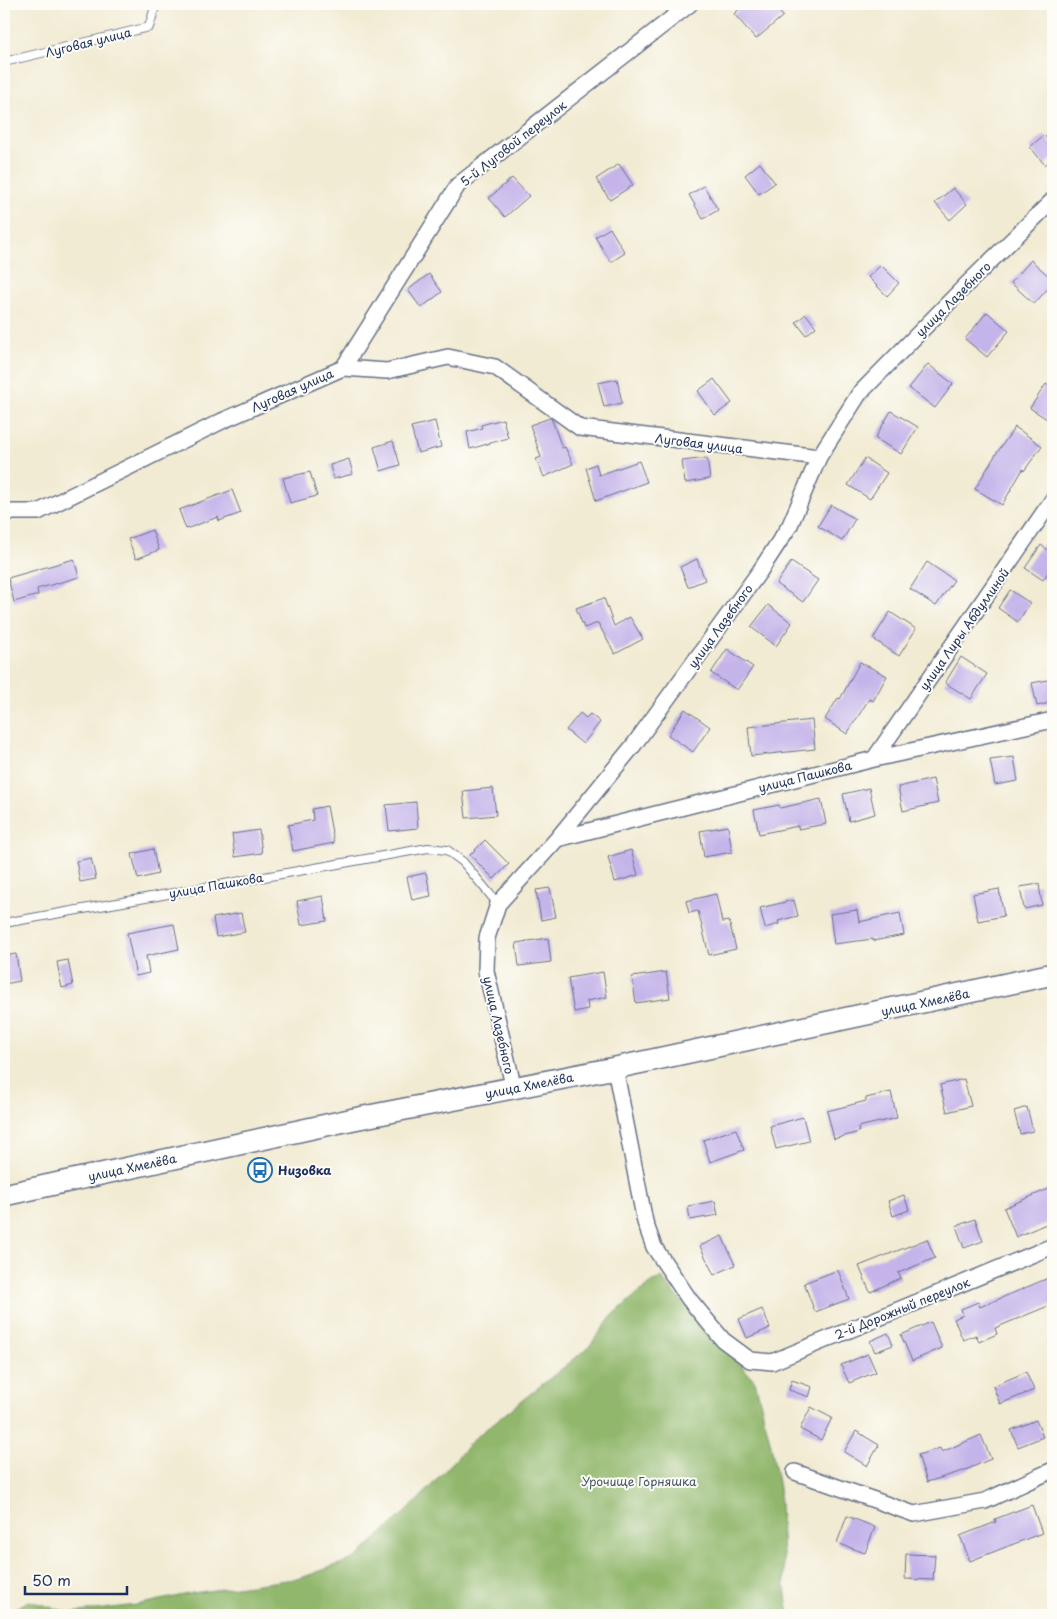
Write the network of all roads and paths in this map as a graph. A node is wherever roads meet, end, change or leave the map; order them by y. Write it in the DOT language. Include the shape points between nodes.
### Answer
graph roads {
  1 [pos="156,4"];
  2 [pos="690,4"];
  3 [pos="4,62"];
  4 [pos="1053,200"];
  5 [pos="343,368"];
  6 [pos="819,457"];
  7 [pos="1053,499"];
  8 [pos="4,512"];
  9 [pos="1053,720"];
  10 [pos="874,759"];
  11 [pos="557,839"];
  12 [pos="498,904"];
  13 [pos="4,923"];
  14 [pos="1053,974"];
  15 [pos="615,1068"];
  16 [pos="514,1089"];
  17 [pos="4,1195"];
  18 [pos="4,1209"];
  19 [pos="1053,1246"];
  20 [pos="1053,1470"];
  21 [pos="795,1472"];
  1 -- 3 [label="lane, Луговая улица" via="149,27"];
  2 -- 5 [label="street, 5-й Луговой переулок" via="458,185"];
  4 -- 6 [label="street, улица Лазебного" via="859,394"];
  5 -- 6 [label="street, Луговая улица" via="387,371 448,357 495,367 580,428"];
  5 -- 8 [label="street, Луговая улица" via="222,422 38,512"];
  6 -- 11 [label="street, улица Лазебного" via="790,525 760,571 633,746"];
  7 -- 10 [label="street, улица Лиры Абдуллиной"];
  9 -- 10 [label="street, улица Пашкова"];
  10 -- 11 [label="street, улица Пашкова"];
  11 -- 12 [label="street, улица Лазебного"];
  12 -- 13 [label="lane, улица Пашкова" via="463,862 447,850 428,848"];
  12 -- 16 [label="street, улица Лазебного" via="487,938 486,971"];
  14 -- 15 [label="main road, улица Хмелёва"];
  15 -- 16 [label="main road, улица Хмелёва"];
  15 -- 19 [label="street, 2-й Дорожный переулок" via="645,1222 654,1247 689,1299 723,1340 750,1360 772,1362"];
  16 -- 17 [label="main road, улица Хмелёва" via="354,1119"];
  16 -- 18 [label="main road" via="174,1172"];
  20 -- 21 [label="street" via="984,1501 914,1514"];
}
